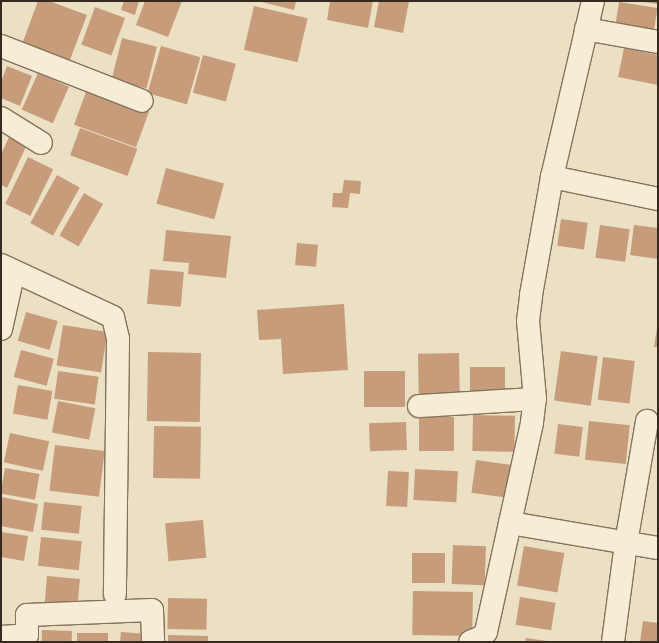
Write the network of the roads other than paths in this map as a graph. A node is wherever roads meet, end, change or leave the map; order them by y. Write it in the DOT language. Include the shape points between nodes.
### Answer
graph roads {
  1 [pos="593,1"];
  2 [pos="586,29"];
  3 [pos="658,42"];
  4 [pos="1,46"];
  5 [pos="142,101"];
  6 [pos="1,118"];
  7 [pos="41,144"];
  8 [pos="552,177"];
  9 [pos="658,199"];
  10 [pos="7,268"];
  11 [pos="1,329"];
  12 [pos="534,398"];
  13 [pos="419,406"];
  14 [pos="647,421"];
  15 [pos="510,523"];
  16 [pos="626,543"];
  17 [pos="658,548"];
  18 [pos="115,594"];
  19 [pos="1,637"];
  20 [pos="153,642"];
  21 [pos="470,642"];
  22 [pos="613,642"];
  1 -- 2 [label="street"];
  2 -- 3 [label="street"];
  2 -- 8 [label="street"];
  4 -- 5 [label="street"];
  6 -- 7 [label="street"];
  8 -- 9 [label="street"];
  8 -- 12 [label="street" via="529,309"];
  10 -- 11 [label="street"];
  10 -- 18 [label="street" via="113,317 118,339"];
  12 -- 13 [label="street"];
  12 -- 15 [label="street" via="532,422"];
  14 -- 16 [label="street"];
  15 -- 16 [label="street"];
  15 -- 21 [label="street" via="486,632 482,637"];
  16 -- 17 [label="street"];
  16 -- 22 [label="street"];
  19 -- 20 [label="street" via="27,635 27,615 152,610"];
}
